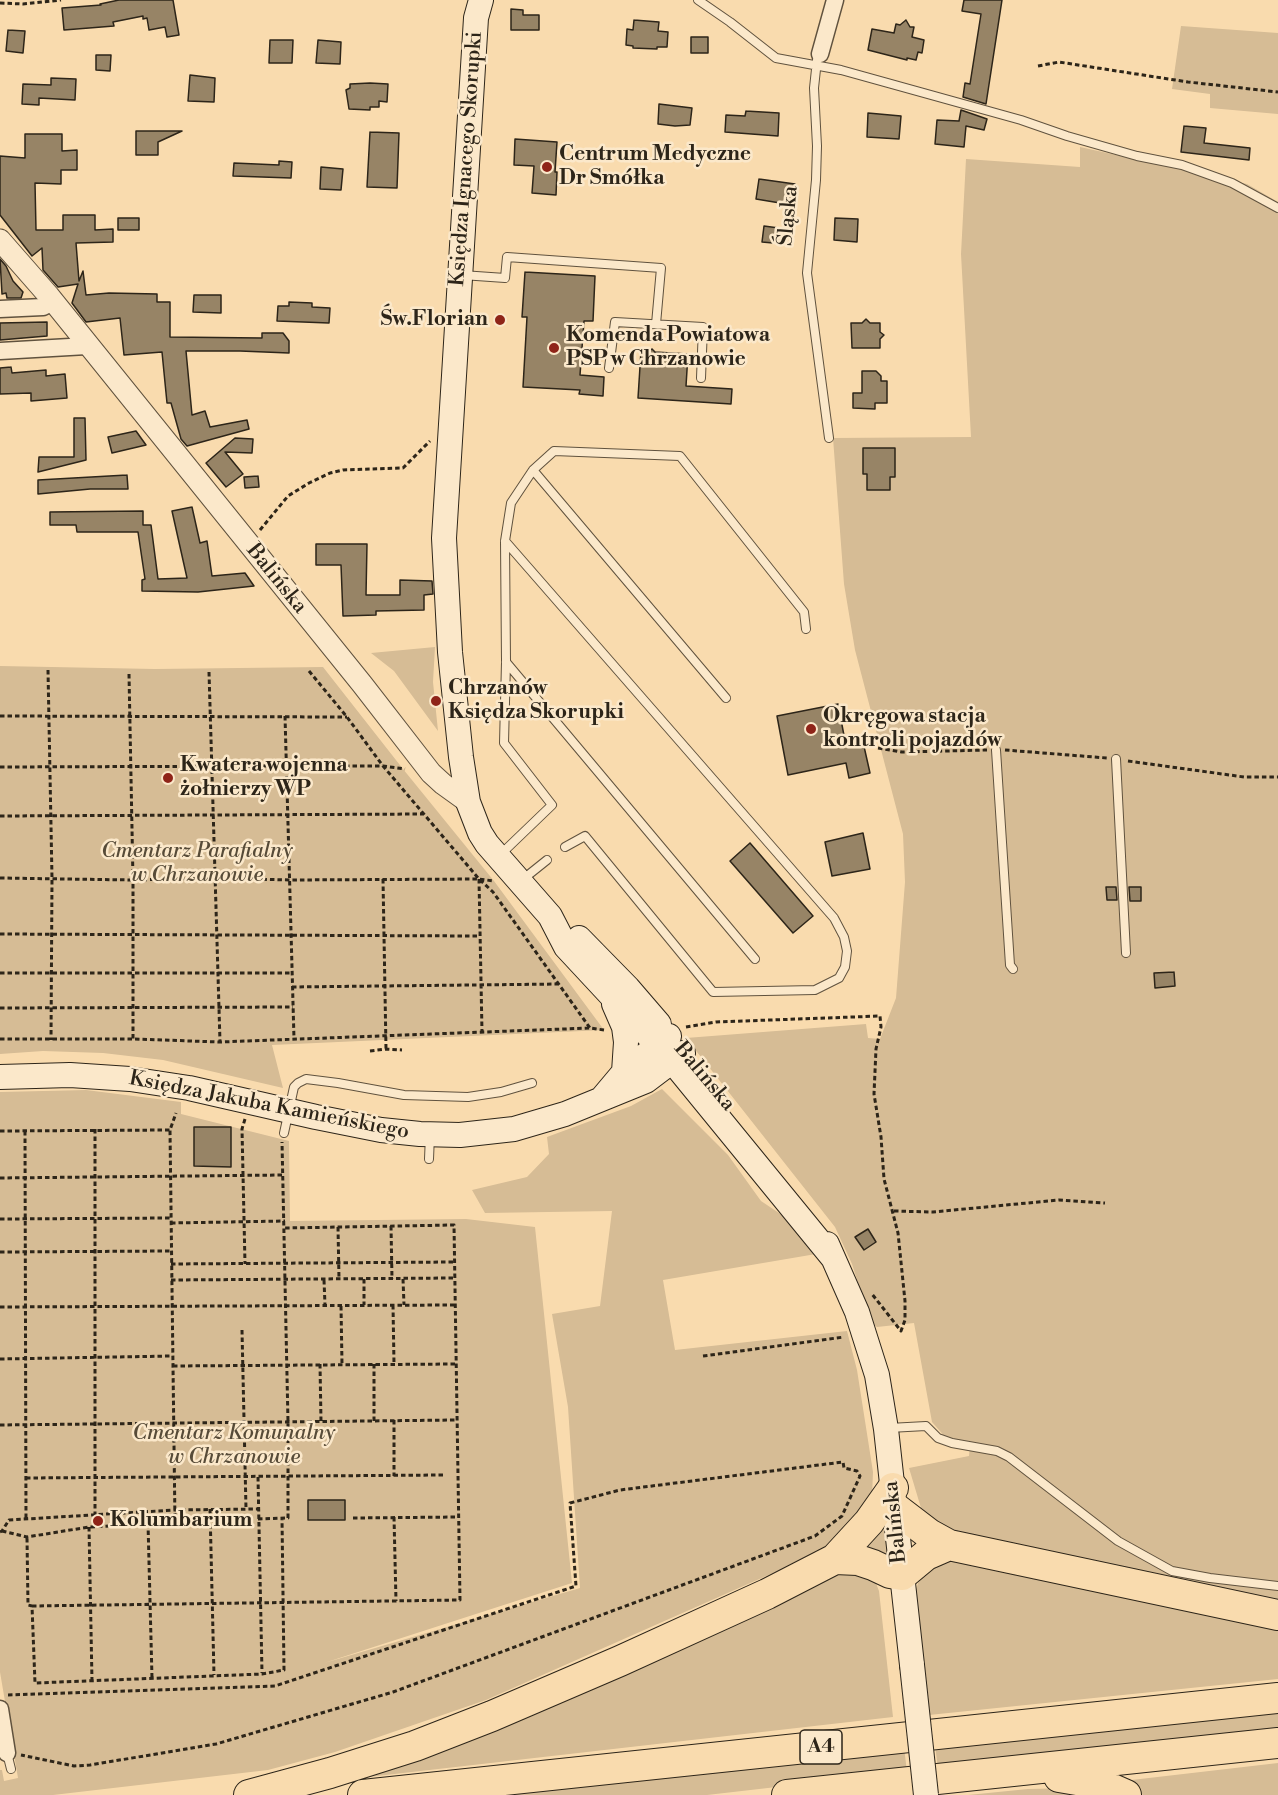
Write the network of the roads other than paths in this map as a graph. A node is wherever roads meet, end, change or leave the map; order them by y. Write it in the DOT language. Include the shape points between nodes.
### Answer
graph roads {
  1 [pos="698,0"];
  2 [pos="835,0"];
  3 [pos="477,6"];
  4 [pos="818,59"];
  5 [pos="1278,207"];
  6 [pos="0,240"];
  7 [pos="459,275"];
  8 [pos="53,302"];
  9 [pos="0,309"];
  10 [pos="656,324"];
  11 [pos="87,346"];
  12 [pos="0,351"];
  13 [pos="609,368"];
  14 [pos="701,378"];
  15 [pos="829,438"];
  16 [pos="533,470"];
  17 [pos="505,541"];
  18 [pos="806,629"];
  19 [pos="506,662"];
  20 [pos="726,698"];
  21 [pos="460,749"];
  22 [pos="996,750"];
  23 [pos="1116,759"];
  24 [pos="418,764"];
  25 [pos="468,802"];
  26 [pos="565,847"];
  27 [pos="548,860"];
  28 [pos="506,871"];
  29 [pos="550,916"];
  30 [pos="1126,953"];
  31 [pos="755,958"];
  32 [pos="1013,969"];
  33 [pos="606,991"];
  34 [pos="665,1050"];
  35 [pos="624,1072"];
  36 [pos="0,1077"];
  37 [pos="532,1083"];
  38 [pos="603,1097"];
  39 [pos="286,1122"];
  40 [pos="430,1135"];
  41 [pos="429,1159"];
  42 [pos="886,1428"];
  43 [pos="894,1498"];
  44 [pos="949,1545"];
  45 [pos="835,1559"];
  46 [pos="902,1575"];
  47 [pos="1278,1586"];
  48 [pos="1278,1615"];
  49 [pos="1278,1698"];
  50 [pos="0,1709"];
  51 [pos="1278,1743"];
  52 [pos="9,1761"];
  53 [pos="1017,1770"];
  54 [pos="249,1795"];
  55 [pos="363,1795"];
  56 [pos="788,1795"];
  57 [pos="926,1795"];
  58 [pos="1126,1795"];
  1 -- 4 [label="lane" via="776,58"];
  2 -- 4 [label="street, Śląska"];
  3 -- 7 [label="main road, Księdza Ignacego Skorupki"];
  4 -- 5 [label="lane" via="1137,156 1182,165 1232,183"];
  4 -- 15 [label="lane, Śląska" via="814,88 816,168 807,273"];
  6 -- 8 [label="street, Balińska"];
  7 -- 10 [label="lane" via="505,278 507,257 661,268"];
  7 -- 21 [label="main road, Księdza Ignacego Skorupki" via="444,538"];
  8 -- 9 [label="street" via="44,307"];
  8 -- 11 [label="street, Balińska"];
  10 -- 13 [label="lane" via="615,322"];
  10 -- 14 [label="lane" via="704,327"];
  11 -- 12 [label="street"];
  11 -- 24 [label="street, Balińska"];
  16 -- 17 [label="lane" via="511,503"];
  16 -- 18 [label="lane" via="554,451 680,456 804,612"];
  16 -- 20 [label="lane"];
  17 -- 19 [label="lane"];
  17 -- 26 [label="lane" via="834,918 844,937 845,967 839,978 815,990 713,992 585,836"];
  19 -- 28 [label="lane" via="504,743 552,805"];
  19 -- 31 [label="lane"];
  21 -- 24 [label="street" via="448,766"];
  21 -- 25 [label="main road, Księdza Ignacego Skorupki"];
  22 -- 32 [label="lane"];
  23 -- 30 [label="lane"];
  24 -- 25 [label="street, Balińska"];
  25 -- 28 [label="main road, Balińska" via="480,833"];
  27 -- 28 [label="lane"];
  28 -- 29 [label="main road, Balińska"];
  29 -- 33 [label="main road, Balińska" via="566,947"];
  29 -- 34 [label="main road, Balińska" via="581,939 628,988"];
  33 -- 34 [label="main road, Balińska"];
  33 -- 35 [label="main road" via="624,1027"];
  34 -- 35 [label="main road, Księdza Jakuba Kamieńskiego"];
  34 -- 38 [label="main road, Księdza Jakuba Kamieńskiego" via="646,1081"];
  34 -- 42 [label="main road, Balińska" via="833,1258 865,1333"];
  35 -- 38 [label="main road, Księdza Jakuba Kamieńskiego"];
  36 -- 39 [label="main road, Księdza Jakuba Kamieńskiego" via="70,1075 181,1087"];
  37 -- 39 [label="lane" via="501,1092 457,1096 404,1095 306,1080 294,1087"];
  38 -- 40 [label="main road, Księdza Jakuba Kamieńskiego" via="555,1118 514,1129"];
  39 -- 40 [label="main road, Księdza Jakuba Kamieńskiego"];
  40 -- 41 [label="lane"];
  42 -- 43 [label="main road, Balińska"];
  42 -- 47 [label="lane" via="926,1426 938,1438 952,1443 997,1451 1118,1541 1172,1571"];
  43 -- 44 [label="highway" via="929,1534"];
  43 -- 45 [label="highway"];
  43 -- 46 [label="main road, Balińska"];
  44 -- 46 [label="highway" via="926,1555"];
  44 -- 48 [label="highway"];
  45 -- 46 [label="highway" via="858,1560"];
  45 -- 54 [label="highway" via="767,1594 492,1716 414,1746"];
  46 -- 57 [label="main road, Balińska, bridge"];
  49 -- 55 [label="highway, A4"];
  50 -- 52 [label="street"];
  51 -- 53 [label="highway, A4"];
  53 -- 56 [label="highway, A4"];
  53 -- 58 [label="highway" via="1101,1784"];
}
